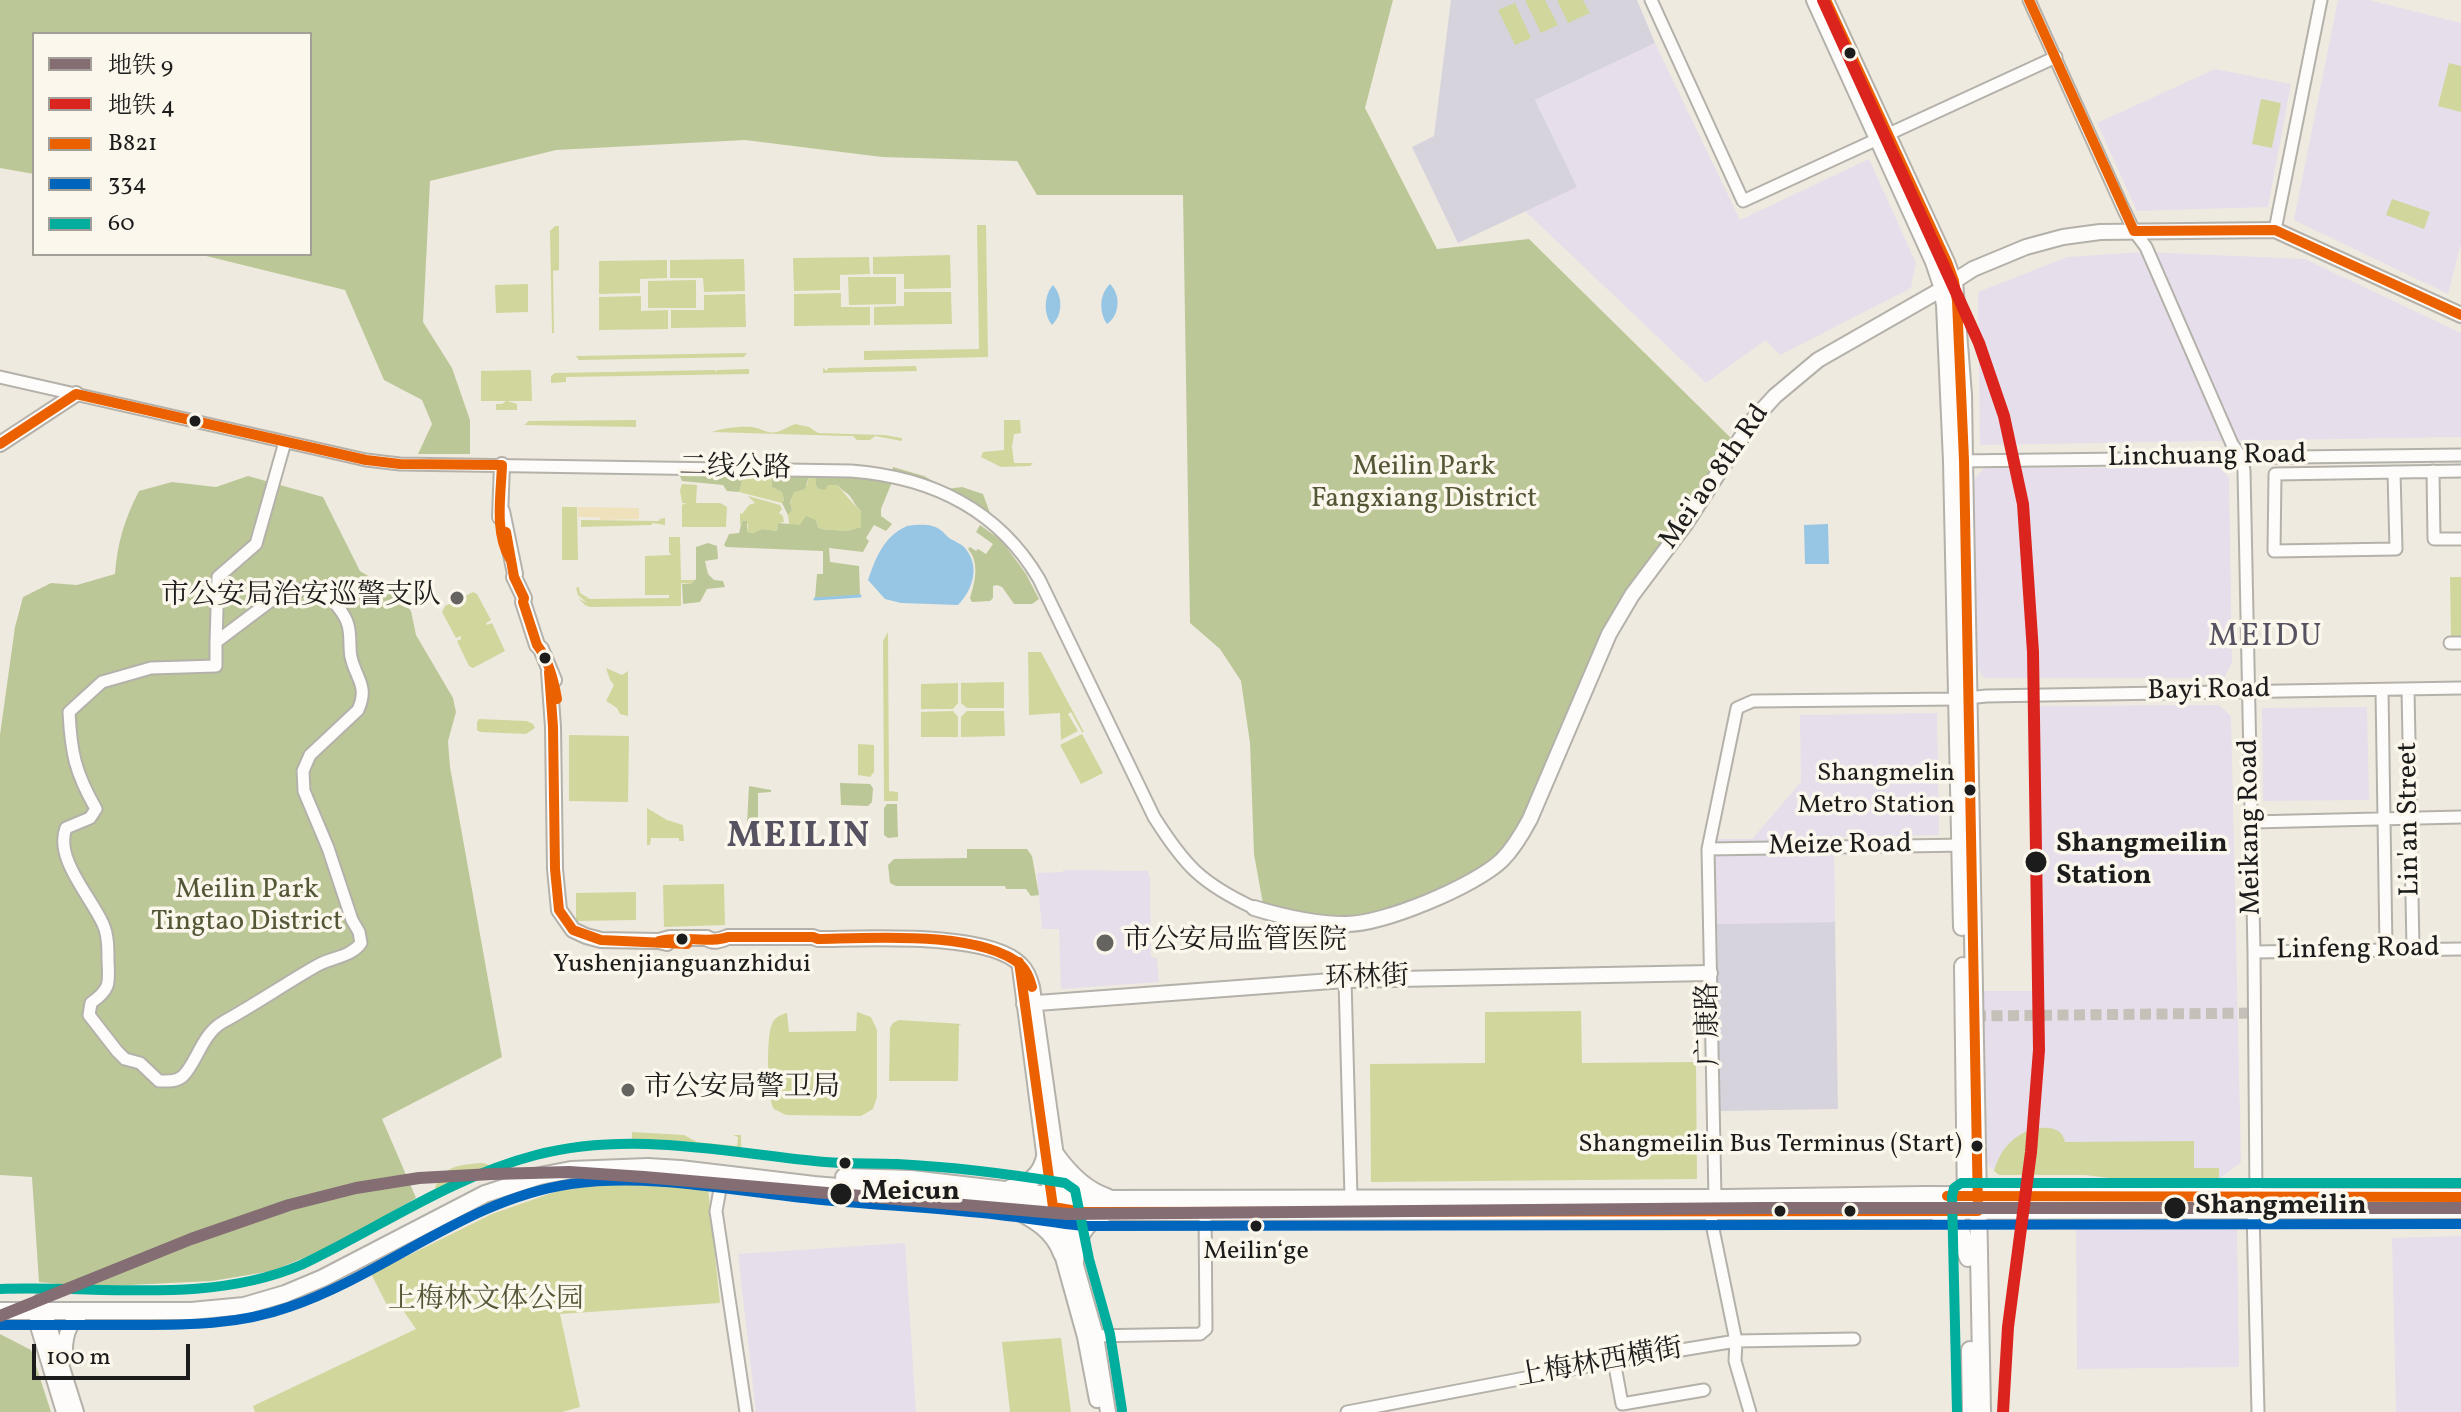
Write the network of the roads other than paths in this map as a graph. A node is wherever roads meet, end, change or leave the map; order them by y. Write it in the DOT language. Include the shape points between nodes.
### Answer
graph roads {
  1 [pos="1814,0"];
  2 [pos="1826,0"];
  3 [pos="2029,0"];
  4 [pos="2321,0"];
  5 [pos="1656,1"];
  6 [pos="2056,57"];
  7 [pos="1882,136"];
  8 [pos="2275,230"];
  9 [pos="2134,231"];
  10 [pos="1948,285"];
  11 [pos="2461,315"];
  12 [pos="0,377"];
  13 [pos="76,394"];
  14 [pos="285,442"];
  15 [pos="0,444"];
  16 [pos="2461,455"];
  17 [pos="2242,458"];
  18 [pos="1958,460"];
  19 [pos="502,465"];
  20 [pos="2433,471"];
  21 [pos="2461,471"];
  22 [pos="2394,472"];
  23 [pos="2461,539"];
  24 [pos="216,642"];
  25 [pos="2461,688"];
  26 [pos="2408,689"];
  27 [pos="2382,690"];
  28 [pos="2249,691"];
  29 [pos="1963,699"];
  30 [pos="2461,817"];
  31 [pos="2411,818"];
  32 [pos="2384,819"];
  33 [pos="2252,822"];
  34 [pos="1966,845"];
  35 [pos="1708,849"];
  36 [pos="1254,908"];
  37 [pos="2386,949"];
  38 [pos="2413,949"];
  39 [pos="2461,949"];
  40 [pos="2254,952"];
  41 [pos="1710,973"];
  42 [pos="1345,980"];
  43 [pos="1029,1004"];
  44 [pos="1971,1145"];
  45 [pos="1051,1156"];
  46 [pos="723,1173"];
  47 [pos="1002,1195"];
  48 [pos="1351,1197"];
  49 [pos="2461,1197"];
  50 [pos="1058,1202"];
  51 [pos="1923,1203"];
  52 [pos="1972,1204"];
  53 [pos="2037,1204"];
  54 [pos="1112,1205"];
  55 [pos="1713,1205"];
  56 [pos="2257,1206"];
  57 [pos="2461,1210"];
  58 [pos="1205,1211"];
  59 [pos="1068,1258"];
  60 [pos="1973,1258"];
  61 [pos="41,1307"];
  62 [pos="2,1308"];
  63 [pos="88,1310"];
  64 [pos="1090,1336"];
  65 [pos="1854,1339"];
  66 [pos="42,1340"];
  67 [pos="1736,1341"];
  68 [pos="1614,1361"];
  69 [pos="1704,1390"];
  70 [pos="74,1405"];
  71 [pos="64,1412"];
  72 [pos="746,1412"];
  73 [pos="1098,1412"];
  74 [pos="1108,1412"];
  75 [pos="1347,1412"];
  76 [pos="1750,1412"];
  77 [pos="1971,1412"];
  78 [pos="1982,1412"];
  79 [pos="2258,1412"];
  80 [pos="2264,1412"];
  1 -- 7 [label="street"];
  2 -- 7 [label="street"];
  3 -- 6 [label="street"];
  4 -- 8 [label="street"];
  5 -- 7 [label="street" via="1743,201"];
  6 -- 7 [label="street"];
  6 -- 9 [label="street"];
  7 -- 10 [label="street" via="1933,262"];
  8 -- 9 [label="street, Mei'ao 8th Rd"];
  8 -- 11 [label="street, Mei'ao 8th Rd"];
  9 -- 10 [label="street, Mei'ao 8th Rd" via="2041,242 1973,269"];
  9 -- 17 [label="street"];
  10 -- 18 [label="main road" via="1945,305"];
  10 -- 36 [label="street, Mei'ao 8th Rd" via="1813,363 1754,419 1609,634 1530,819 1502,860 1425,903 1376,921 1316,922"];
  12 -- 13 [label="street, 二线公路"];
  13 -- 14 [label="street, 二线公路"];
  13 -- 15 [label="street"];
  14 -- 19 [label="street, 二线公路" via="366,460"];
  14 -- 24 [label="street" via="256,544 218,577"];
  16 -- 17 [label="street, Linchuang Road"];
  17 -- 18 [label="street, Linchuang Road"];
  17 -- 28 [label="street, Meikang Road"];
  18 -- 29 [label="main road"];
  19 -- 36 [label="street, 二线公路" via="874,473 931,490 982,514 1015,543 1039,579 1169,842 1208,884"];
  19 -- 43 [label="street" via="502,511 514,577 556,690 559,910 573,930 601,940 670,944 943,940 995,950 1019,962"];
  20 -- 21 [label="street"];
  20 -- 22 [label="street"];
  20 -- 23 [label="street" via="2434,539"];
  22 -- 22 [label="street" via="2275,474 2274,551 2396,549"];
  24 -- 24 [label="street" via="216,666 151,668 102,682 69,712 79,778 96,809 90,818 66,828 62,838 66,857 107,938 109,984 91,1003 89,1015 125,1059 140,1063 159,1081 183,1076 218,1025 361,943 304,791 303,771 310,755 362,700 348,625 322,592 303,589 277,596"];
  25 -- 26 [label="street, Bayi Road"];
  26 -- 27 [label="street, Bayi Road"];
  26 -- 31 [label="street, Lin'an Street"];
  27 -- 28 [label="street, Bayi Road"];
  27 -- 32 [label="street, Lin'an Street"];
  28 -- 29 [label="street, Bayi Road"];
  28 -- 33 [label="street, Meikang Road"];
  29 -- 34 [label="main road"];
  29 -- 35 [label="street, Bayi Road" via="1743,704 1734,715"];
  30 -- 31 [label="street"];
  31 -- 32 [label="street"];
  31 -- 38 [label="street, Lin'an Street"];
  32 -- 33 [label="street"];
  32 -- 37 [label="street, Lin'an Street"];
  33 -- 40 [label="street, Meikang Road"];
  34 -- 35 [label="street, Meize Road"];
  34 -- 44 [label="main road"];
  35 -- 41 [label="street, 广康路"];
  37 -- 38 [label="street, Linfeng Road"];
  37 -- 40 [label="street, Linfeng Road"];
  38 -- 39 [label="street, Linfeng Road"];
  40 -- 56 [label="street, Meikang Road"];
  41 -- 42 [label="street, 环林街"];
  41 -- 55 [label="street, 广康路"];
  42 -- 43 [label="street, 环林街"];
  42 -- 48 [label="street"];
  43 -- 45 [label="street"];
  44 -- 51 [label="main road" via="1959,1157 1956,1184 1934,1191"];
  44 -- 52 [label="main road"];
  44 -- 53 [label="main road" via="1986,1186 2018,1189"];
  45 -- 47 [label="main road" via="1033,1179"];
  45 -- 50 [label="street"];
  45 -- 54 [label="main road"];
  46 -- 47 [label="main road" via="814,1185"];
  46 -- 63 [label="main road" via="648,1167 552,1173 485,1194 323,1278 258,1302 218,1309"];
  46 -- 72 [label="street" via="716,1211"];
  47 -- 50 [label="main road"];
  47 -- 59 [label="main road" via="1046,1228"];
  47 -- 61 [label="main road" via="911,1179 819,1176 680,1159 580,1160 482,1187 322,1270 267,1291 193,1302"];
  48 -- 54 [label="main road"];
  48 -- 55 [label="main road"];
  49 -- 56 [label="main road"];
  50 -- 54 [label="main road"];
  50 -- 59 [label="street"];
  51 -- 52 [label="main road"];
  51 -- 55 [label="main road"];
  51 -- 60 [label="main road" via="1935,1216 1958,1223 1963,1248"];
  52 -- 53 [label="main road"];
  52 -- 60 [label="main road"];
  53 -- 56 [label="main road"];
  53 -- 60 [label="main road" via="1995,1219 1988,1227 1985,1248"];
  54 -- 58 [label="main road"];
  54 -- 59 [label="main road" via="1093,1219"];
  55 -- 58 [label="main road"];
  55 -- 67 [label="street, 广康路" via="1712,1224"];
  56 -- 57 [label="main road"];
  56 -- 79 [label="street"];
  56 -- 80 [label="street"];
  58 -- 64 [label="street" via="1206,1329 1200,1334"];
  59 -- 64 [label="street"];
  60 -- 77 [label="main road"];
  60 -- 78 [label="main road"];
  61 -- 62 [label="main road"];
  61 -- 63 [label="main road"];
  61 -- 66 [label="street" via="37,1323"];
  61 -- 70 [label="street"];
  62 -- 66 [label="street" via="24,1319"];
  63 -- 70 [label="street" via="75,1319 65,1338"];
  64 -- 73 [label="street"];
  64 -- 74 [label="street"];
  65 -- 67 [label="street, 上梅林西横街"];
  66 -- 71 [label="street"];
  67 -- 68 [label="street, 上梅林西横街"];
  67 -- 76 [label="street, 广康路" via="1735,1361"];
  68 -- 69 [label="street" via="1622,1404"];
  68 -- 75 [label="street, 上梅林西横街"];
}
